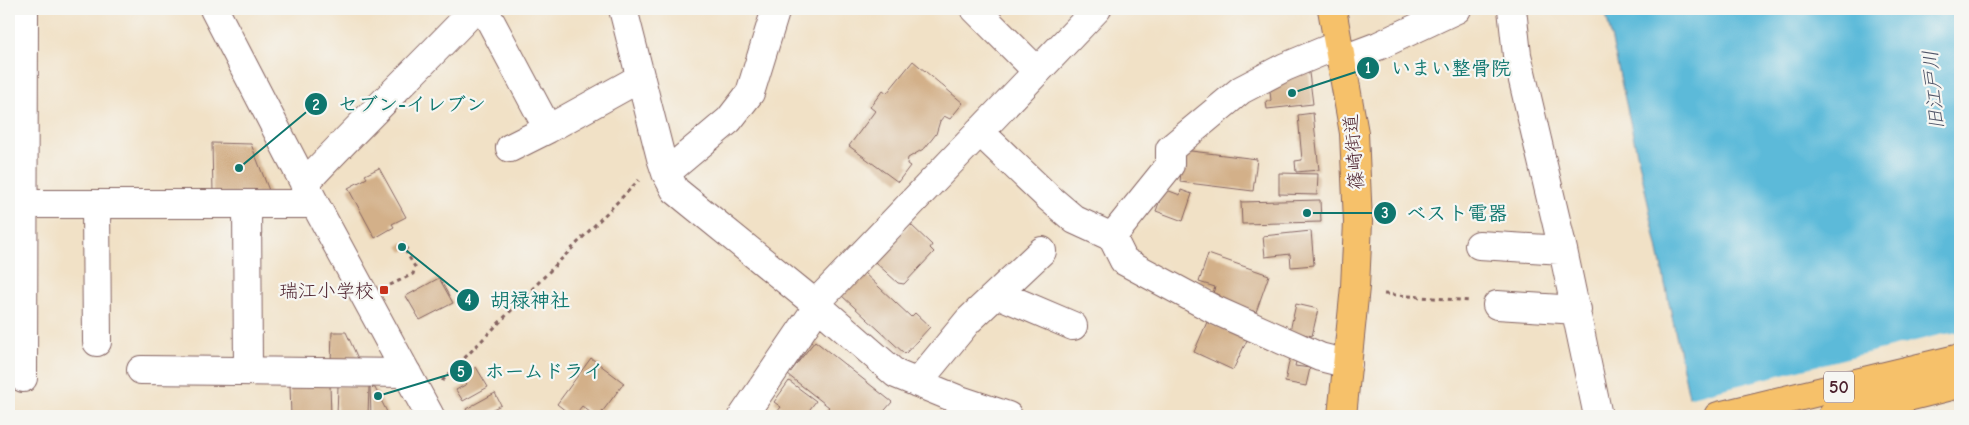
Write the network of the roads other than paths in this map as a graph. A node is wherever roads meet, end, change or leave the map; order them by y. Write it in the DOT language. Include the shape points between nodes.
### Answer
graph roads {
  1 [pos="24,9"];
  2 [pos="214,9"];
  3 [pos="623,9"];
  4 [pos="776,9"];
  5 [pos="974,9"];
  6 [pos="1097,9"];
  7 [pos="1332,9"];
  8 [pos="1457,9"];
  9 [pos="1512,9"];
  10 [pos="475,10"];
  11 [pos="1339,53"];
  12 [pos="1037,71"];
  13 [pos="640,78"];
  14 [pos="548,129"];
  15 [pos="979,131"];
  16 [pos="510,148"];
  17 [pos="663,165"];
  18 [pos="310,194"];
  19 [pos="16,204"];
  20 [pos="96,204"];
  21 [pos="247,204"];
  22 [pos="1112,237"];
  23 [pos="1479,245"];
  24 [pos="1563,250"];
  25 [pos="1042,251"];
  26 [pos="998,294"];
  27 [pos="816,305"];
  28 [pos="1498,305"];
  29 [pos="1576,310"];
  30 [pos="1073,326"];
  31 [pos="97,342"];
  32 [pos="1960,358"];
  33 [pos="1348,364"];
  34 [pos="141,370"];
  35 [pos="248,371"];
  36 [pos="407,373"];
  37 [pos="23,378"];
  38 [pos="916,383"];
  39 [pos="1948,387"];
  40 [pos="951,407"];
  41 [pos="426,409"];
  42 [pos="743,416"];
  43 [pos="1008,416"];
  44 [pos="1342,416"];
  45 [pos="1598,416"];
  46 [pos="1718,416"];
  47 [pos="1832,416"];
  1 -- 19 [label="street"];
  2 -- 18 [label="street"];
  3 -- 13 [label="street"];
  4 -- 17 [label="street" via="750,93 729,120"];
  5 -- 12 [label="street"];
  6 -- 12 [label="street"];
  7 -- 11 [label="main road, 篠崎街道"];
  8 -- 11 [label="street" via="1378,46"];
  9 -- 24 [label="street" via="1517,55"];
  10 -- 14 [label="street"];
  10 -- 18 [label="street" via="357,128"];
  11 -- 22 [label="street" via="1285,67 1241,90 1170,149 1170,165"];
  11 -- 33 [label="main road, 篠崎街道" via="1354,133 1358,222"];
  12 -- 15 [label="street"];
  13 -- 14 [label="street"];
  13 -- 17 [label="street"];
  14 -- 16 [label="street"];
  15 -- 22 [label="street" via="1075,220"];
  15 -- 27 [label="street"];
  17 -- 27 [label="street" via="676,190"];
  18 -- 21 [label="street"];
  18 -- 36 [label="street"];
  19 -- 20 [label="street"];
  19 -- 37 [label="street"];
  20 -- 21 [label="street"];
  20 -- 31 [label="street"];
  21 -- 35 [label="street"];
  22 -- 33 [label="street" via="1124,261 1215,310 1320,357"];
  23 -- 24 [label="street"];
  24 -- 29 [label="street"];
  25 -- 26 [label="street"];
  26 -- 30 [label="street"];
  26 -- 38 [label="street" via="968,321"];
  27 -- 38 [label="street" via="896,374"];
  27 -- 42 [label="street"];
  28 -- 29 [label="street"];
  29 -- 45 [label="street"];
  32 -- 46 [label="main road, 50"];
  33 -- 44 [label="main road, 篠崎街道"];
  34 -- 35 [label="street"];
  35 -- 36 [label="street"];
  36 -- 41 [label="street"];
  38 -- 40 [label="street"];
  39 -- 47 [label="main road, 50"];
  40 -- 43 [label="street"];
}
